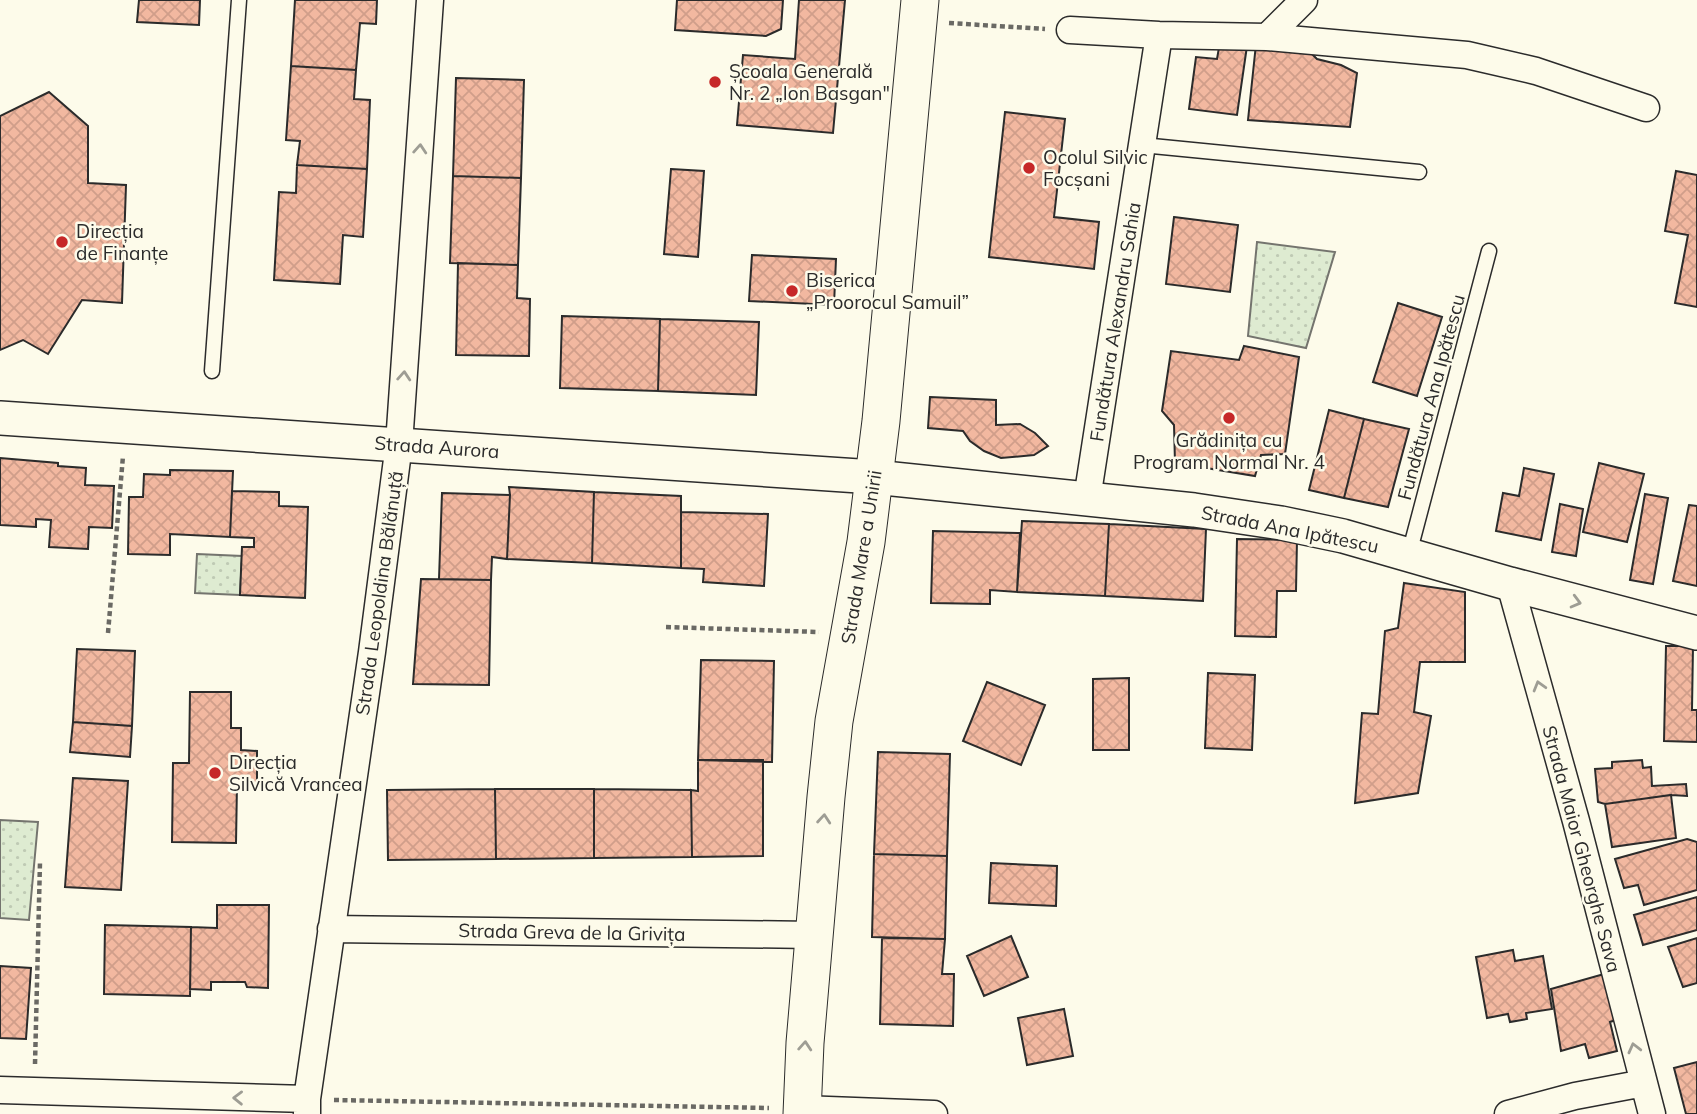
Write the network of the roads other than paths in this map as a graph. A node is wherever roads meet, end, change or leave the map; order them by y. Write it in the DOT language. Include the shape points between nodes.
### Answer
graph roads {
  1 [pos="239,0"];
  2 [pos="430,0"];
  3 [pos="1304,0"];
  4 [pos="919,11"];
  5 [pos="1070,30"];
  6 [pos="1159,35"];
  7 [pos="1267,37"];
  8 [pos="1646,108"];
  9 [pos="1142,145"];
  10 [pos="1419,172"];
  11 [pos="1489,251"];
  12 [pos="212,371"];
  13 [pos="0,418"];
  14 [pos="399,444"];
  15 [pos="874,477"];
  16 [pos="1087,499"];
  17 [pos="1409,554"];
  18 [pos="1510,584"];
  19 [pos="1697,633"];
  20 [pos="331,929"];
  21 [pos="814,934"];
  22 [pos="1644,1083"];
  23 [pos="0,1090"];
  24 [pos="307,1107"];
  25 [pos="802,1112"];
  26 [pos="934,1114"];
  27 [pos="1508,1114"];
  28 [pos="1652,1114"];
  1 -- 12 [label="lane"];
  14 -- 2 [label="street, Strada Leopoldina Bălănuță, one-way"];
  3 -- 7 [label="street"];
  4 -- 15 [label="main road, Strada Mare a Unirii"];
  5 -- 6 [label="street"];
  6 -- 7 [label="street"];
  6 -- 9 [label="street, Fundătura Alexandru Sahia"];
  7 -- 8 [label="street" via="1467,55 1536,71"];
  9 -- 10 [label="lane"];
  9 -- 16 [label="street, Fundătura Alexandru Sahia"];
  11 -- 17 [label="lane, Fundătura Ana Ipătescu"];
  13 -- 14 [label="street, Strada Aurora"];
  14 -- 15 [label="street, Strada Aurora"];
  14 -- 20 [label="street, Strada Leopoldina Bălănuță"];
  15 -- 16 [label="street, Strada Ana Ipătescu"];
  21 -- 15 [label="main road, Strada Mare a Unirii, one-way" via="833,734"];
  16 -- 17 [label="street, Strada Ana Ipătescu" via="1281,523"];
  17 -- 18 [label="street, Strada Ana Ipătescu"];
  18 -- 19 [label="street, Strada Ana Ipătescu, one-way"];
  22 -- 18 [label="street, Strada Maior Gheorghe Sava, one-way"];
  20 -- 21 [label="street, Strada Greva de la Grivița"];
  20 -- 24 [label="street, Strada Leopoldina Bălănuță"];
  25 -- 21 [label="main road, Strada Mare a Unirii, one-way"];
  22 -- 27 [label="street"];
  22 -- 28 [label="street, Strada Maior Gheorghe Sava"];
  24 -- 23 [label="street, one-way"];
  25 -- 26 [label="street"];
}
